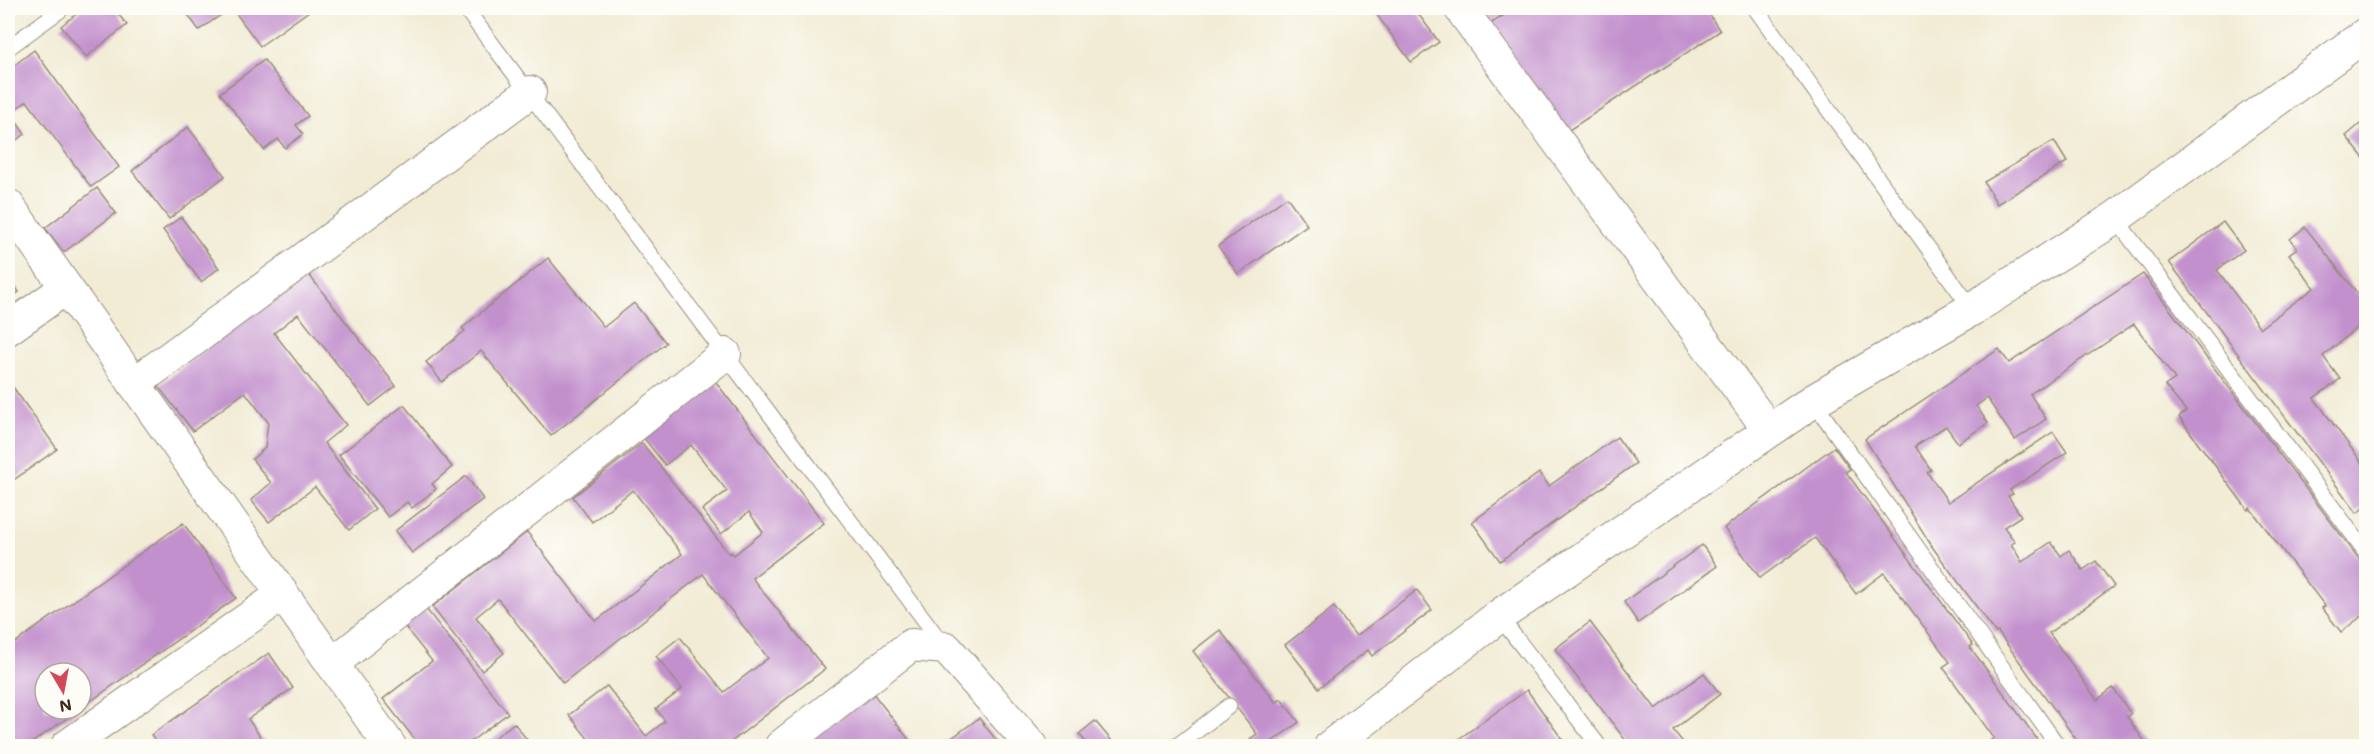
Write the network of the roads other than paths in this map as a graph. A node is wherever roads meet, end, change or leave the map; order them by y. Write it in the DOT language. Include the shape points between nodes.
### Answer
graph roads {
  1 [pos="63,8"];
  2 [pos="465,8"];
  3 [pos="1460,8"];
  4 [pos="1755,8"];
  5 [pos="2366,37"];
  6 [pos="8,48"];
  7 [pos="530,92"];
  8 [pos="8,205"];
  9 [pos="2115,218"];
  10 [pos="66,288"];
  11 [pos="1972,309"];
  12 [pos="8,329"];
  13 [pos="725,354"];
  14 [pos="134,384"];
  15 [pos="1813,401"];
  16 [pos="1769,430"];
  17 [pos="2367,552"];
  18 [pos="283,594"];
  19 [pos="1499,616"];
  20 [pos="946,648"];
  21 [pos="332,664"];
  22 [pos="1229,706"];
  23 [pos="67,747"];
  24 [pos="390,747"];
  25 [pos="781,747"];
  26 [pos="1032,747"];
  27 [pos="1177,747"];
  28 [pos="1331,747"];
  29 [pos="1599,747"];
  30 [pos="2058,747"];
  1 -- 6 [label="lane"];
  2 -- 7 [label="lane"];
  3 -- 16 [label="street"];
  4 -- 11 [label="lane"];
  5 -- 9 [label="street"];
  7 -- 13 [label="lane"];
  7 -- 14 [label="street"];
  8 -- 10 [label="street"];
  9 -- 11 [label="street"];
  9 -- 17 [label="lane"];
  10 -- 12 [label="street"];
  10 -- 14 [label="street"];
  11 -- 15 [label="street"];
  13 -- 20 [label="lane"];
  13 -- 21 [label="street"];
  14 -- 18 [label="street"];
  15 -- 16 [label="street"];
  15 -- 30 [label="lane"];
  16 -- 19 [label="street"];
  18 -- 21 [label="street"];
  18 -- 23 [label="street"];
  19 -- 28 [label="street"];
  19 -- 29 [label="lane"];
  20 -- 25 [label="street" via="912,645"];
  20 -- 26 [label="street"];
  21 -- 24 [label="street"];
  22 -- 27 [label="lane"];
}
